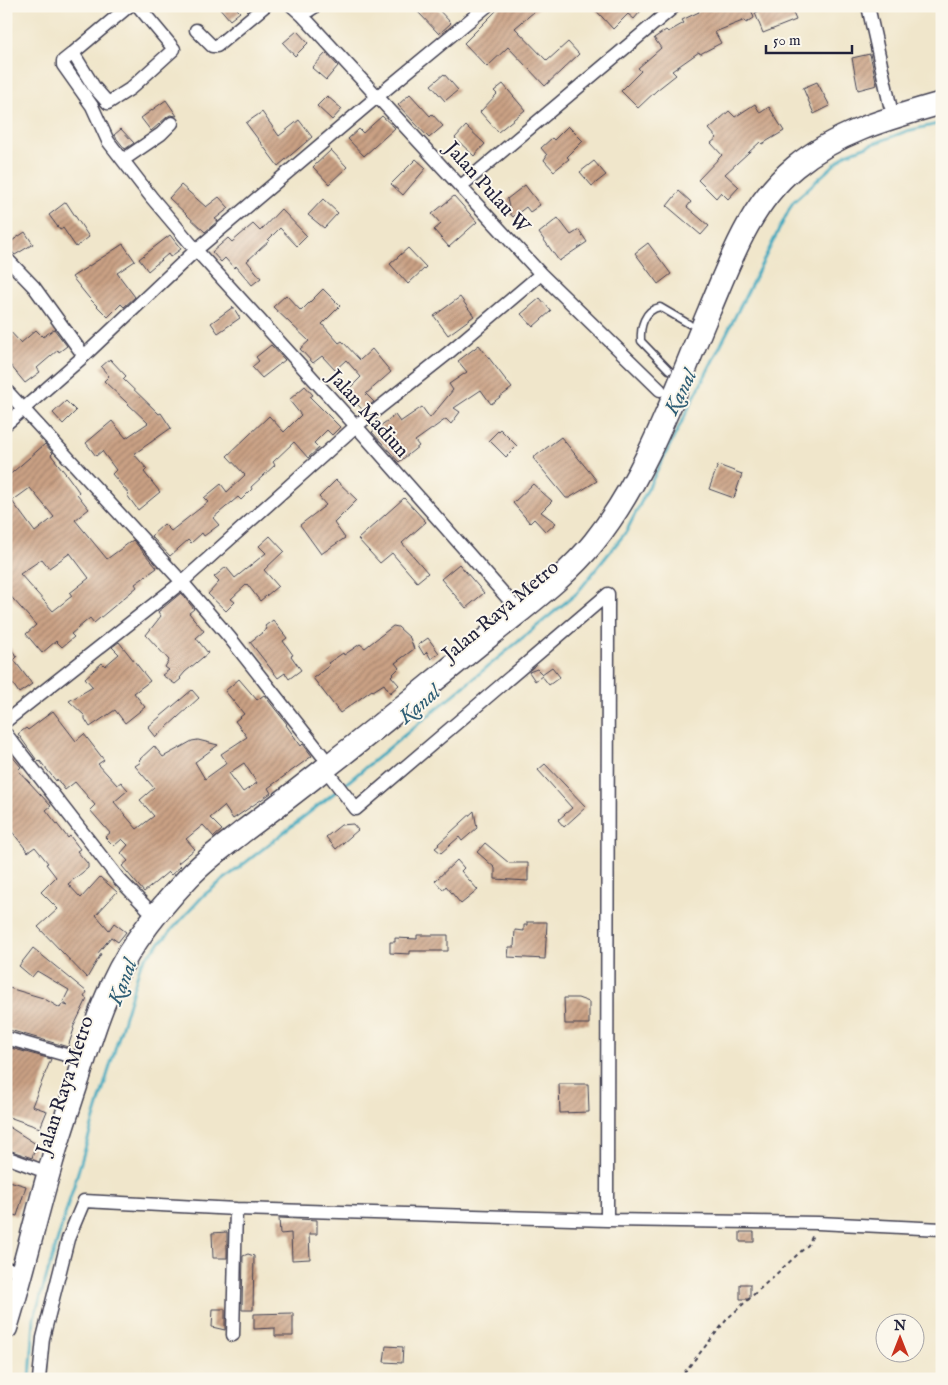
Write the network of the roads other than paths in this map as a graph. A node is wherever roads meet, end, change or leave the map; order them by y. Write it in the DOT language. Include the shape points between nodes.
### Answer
graph roads {
  1 [pos="129,6"];
  2 [pos="138,6"];
  3 [pos="265,6"];
  4 [pos="292,6"];
  5 [pos="316,6"];
  6 [pos="487,6"];
  7 [pos="675,6"];
  8 [pos="868,6"];
  9 [pos="302,15"];
  10 [pos="196,30"];
  11 [pos="73,53"];
  12 [pos="942,91"];
  13 [pos="378,96"];
  14 [pos="942,103"];
  15 [pos="890,105"];
  16 [pos="172,123"];
  17 [pos="123,160"];
  18 [pos="461,186"];
  19 [pos="196,250"];
  20 [pos="6,258"];
  21 [pos="541,274"];
  22 [pos="695,328"];
  23 [pos="84,356"];
  24 [pos="671,384"];
  25 [pos="6,390"];
  26 [pos="24,409"];
  27 [pos="6,424"];
  28 [pos="356,426"];
  29 [pos="182,582"];
  30 [pos="512,602"];
  31 [pos="6,722"];
  32 [pos="6,734"];
  33 [pos="323,762"];
  34 [pos="147,908"];
  35 [pos="6,1038"];
  36 [pos="73,1057"];
  37 [pos="6,1157"];
  38 [pos="38,1169"];
  39 [pos="236,1209"];
  40 [pos="607,1220"];
  41 [pos="942,1229"];
  42 [pos="7,1273"];
  43 [pos="6,1328"];
  44 [pos="234,1335"];
  45 [pos="39,1379"];
  1 -- 11 [label="street"];
  2 -- 11 [label="street" via="174,50 130,89 108,104"];
  3 -- 10 [label="street" via="217,46 212,46"];
  4 -- 9 [label="street, Jalan Pulau W"];
  5 -- 9 [label="street"];
  6 -- 13 [label="street"];
  7 -- 18 [label="street"];
  8 -- 15 [label="street"];
  9 -- 13 [label="street, Jalan Pulau W"];
  11 -- 17 [label="street, Jalan Madiun" via="63,61 63,65 92,106 108,141"];
  12 -- 15 [label="highway"];
  13 -- 18 [label="street, Jalan Pulau W"];
  13 -- 19 [label="street"];
  14 -- 22 [label="highway" via="854,131 824,146 795,167 770,190 754,213"];
  15 -- 22 [label="highway" via="850,119 817,136 786,158 762,183 725,243"];
  16 -- 17 [label="street"];
  17 -- 19 [label="street, Jalan Madiun"];
  18 -- 21 [label="street, Jalan Pulau W"];
  19 -- 23 [label="street"];
  19 -- 28 [label="street, Jalan Madiun"];
  20 -- 23 [label="street" via="34,287"];
  21 -- 24 [label="street, Jalan Pulau W"];
  21 -- 28 [label="street"];
  22 -- 24 [label="highway"];
  22 -- 24 [label="lane" via="660,307 650,310 642,323 641,341"];
  23 -- 26 [label="street"];
  24 -- 30 [label="highway, Jalan Raya Metro" via="608,497 582,536"];
  24 -- 33 [label="highway" via="643,464 593,543 525,607"];
  25 -- 26 [label="street"];
  26 -- 27 [label="street"];
  26 -- 29 [label="street"];
  28 -- 29 [label="street"];
  28 -- 30 [label="street, Jalan Madiun"];
  29 -- 31 [label="street"];
  29 -- 33 [label="street" via="230,638"];
  30 -- 33 [label="highway, Jalan Raya Metro"];
  32 -- 34 [label="street" via="119,879"];
  33 -- 34 [label="highway, Jalan Raya Metro" via="184,870"];
  33 -- 40 [label="street" via="356,808 608,594"];
  33 -- 43 [label="highway" via="190,876 137,940 120,969 103,1003 50,1165 24,1272"];
  34 -- 36 [label="highway, Jalan Raya Metro" via="107,966 90,1003"];
  35 -- 36 [label="street"];
  36 -- 38 [label="highway, Jalan Raya Metro"];
  37 -- 38 [label="street"];
  38 -- 42 [label="highway, Jalan Raya Metro"];
  39 -- 40 [label="street"];
  39 -- 44 [label="street"];
  39 -- 45 [label="street" via="84,1201 68,1239 43,1338"];
  40 -- 41 [label="street" via="818,1222"];
}
